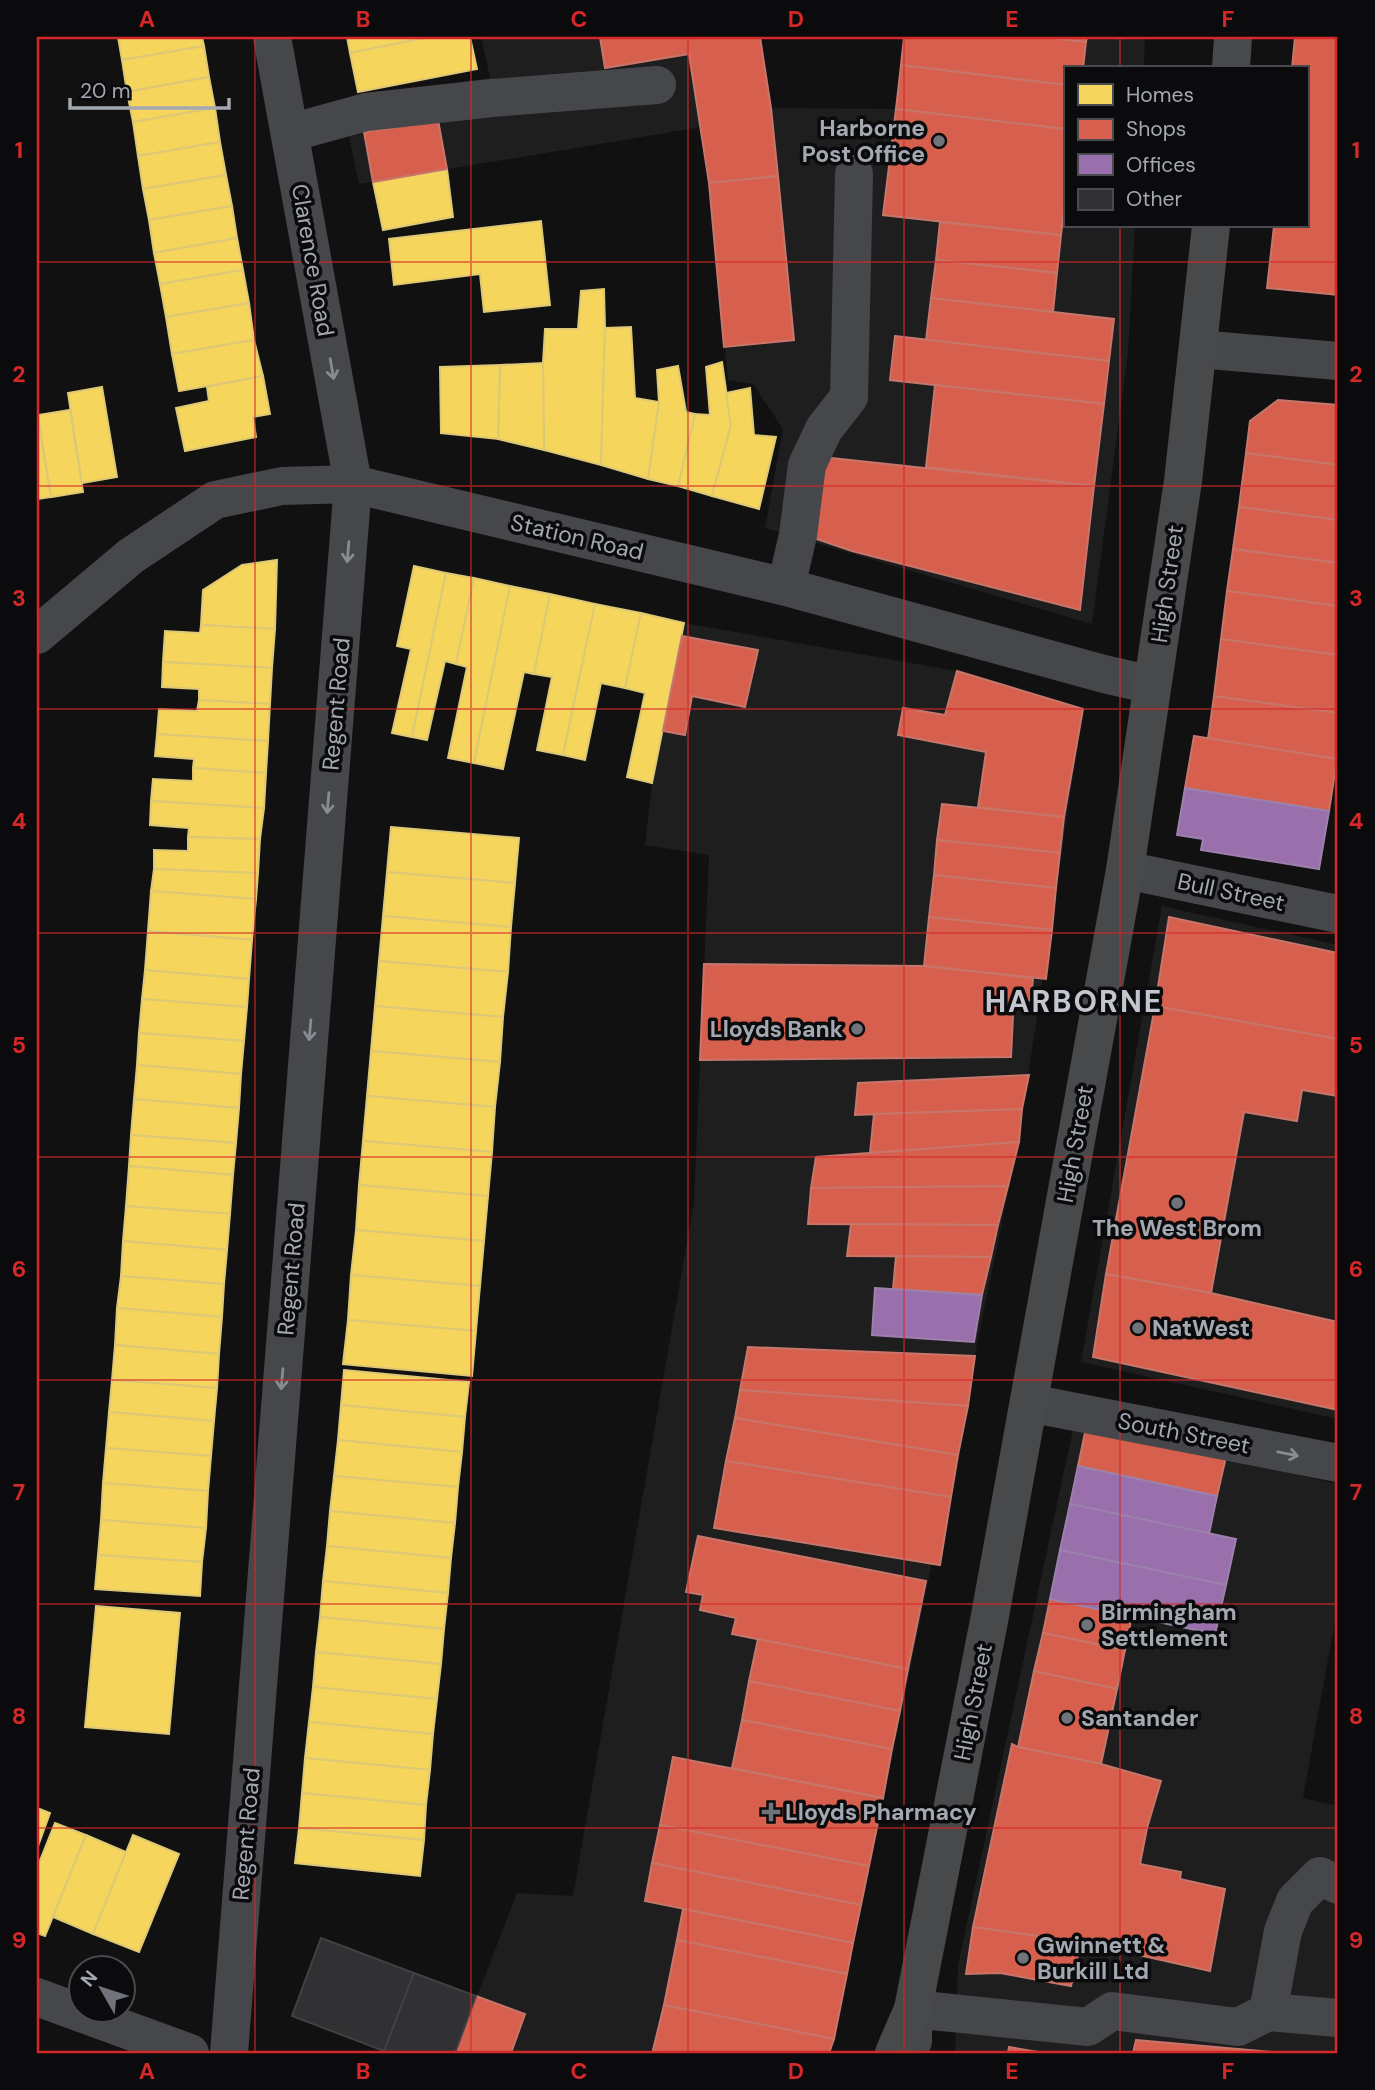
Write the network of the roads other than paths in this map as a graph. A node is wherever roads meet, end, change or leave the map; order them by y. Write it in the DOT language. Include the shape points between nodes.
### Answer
graph roads {
  1 [pos="272,37"];
  2 [pos="1233,37"];
  3 [pos="1231,66"];
  4 [pos="657,85"];
  5 [pos="290,133"];
  6 [pos="854,174"];
  7 [pos="1211,228"];
  8 [pos="1198,349"];
  9 [pos="1338,361"];
  10 [pos="353,484"];
  11 [pos="786,587"];
  12 [pos="37,635"];
  13 [pos="1152,685"];
  14 [pos="1125,870"];
  15 [pos="1338,914"];
  16 [pos="1029,1403"];
  17 [pos="1338,1463"];
  18 [pos="1338,1885"];
  19 [pos="37,1997"];
  20 [pos="913,2009"];
  21 [pos="1268,2012"];
  22 [pos="1338,2018"];
  23 [pos="190,2053"];
  24 [pos="229,2053"];
  25 [pos="894,2053"];
  26 [pos="914,2053"];
  1 -- 5 [label="street, Clarence Road"];
  2 -- 3 [label="main road"];
  4 -- 5 [label="street" via="366,112"];
  5 -- 10 [label="street, Clarence Road, one-way"];
  6 -- 11 [label="street" via="849,397 824,429 807,465"];
  7 -- 8 [label="main road, High Street"];
  8 -- 9 [label="street"];
  8 -- 13 [label="main road, High Street"];
  10 -- 11 [label="street, Station Road"];
  10 -- 12 [label="street, Station Road" via="282,486 215,500 131,556"];
  10 -- 24 [label="street, Regent Road, one-way"];
  11 -- 13 [label="street, Station Road"];
  13 -- 14 [label="main road, High Street"];
  14 -- 15 [label="street, Bull Street"];
  14 -- 16 [label="main road, High Street"];
  16 -- 17 [label="street, South Street, one-way"];
  16 -- 20 [label="main road, High Street"];
  18 -- 21 [label="street" via="1320,1875 1295,1901 1283,1931"];
  19 -- 23 [label="street"];
  20 -- 21 [label="street" via="1088,2027 1112,2011 1238,2027"];
  20 -- 25 [label="main road, High Street"];
  20 -- 26 [label="street"];
  21 -- 22 [label="street"];
}
